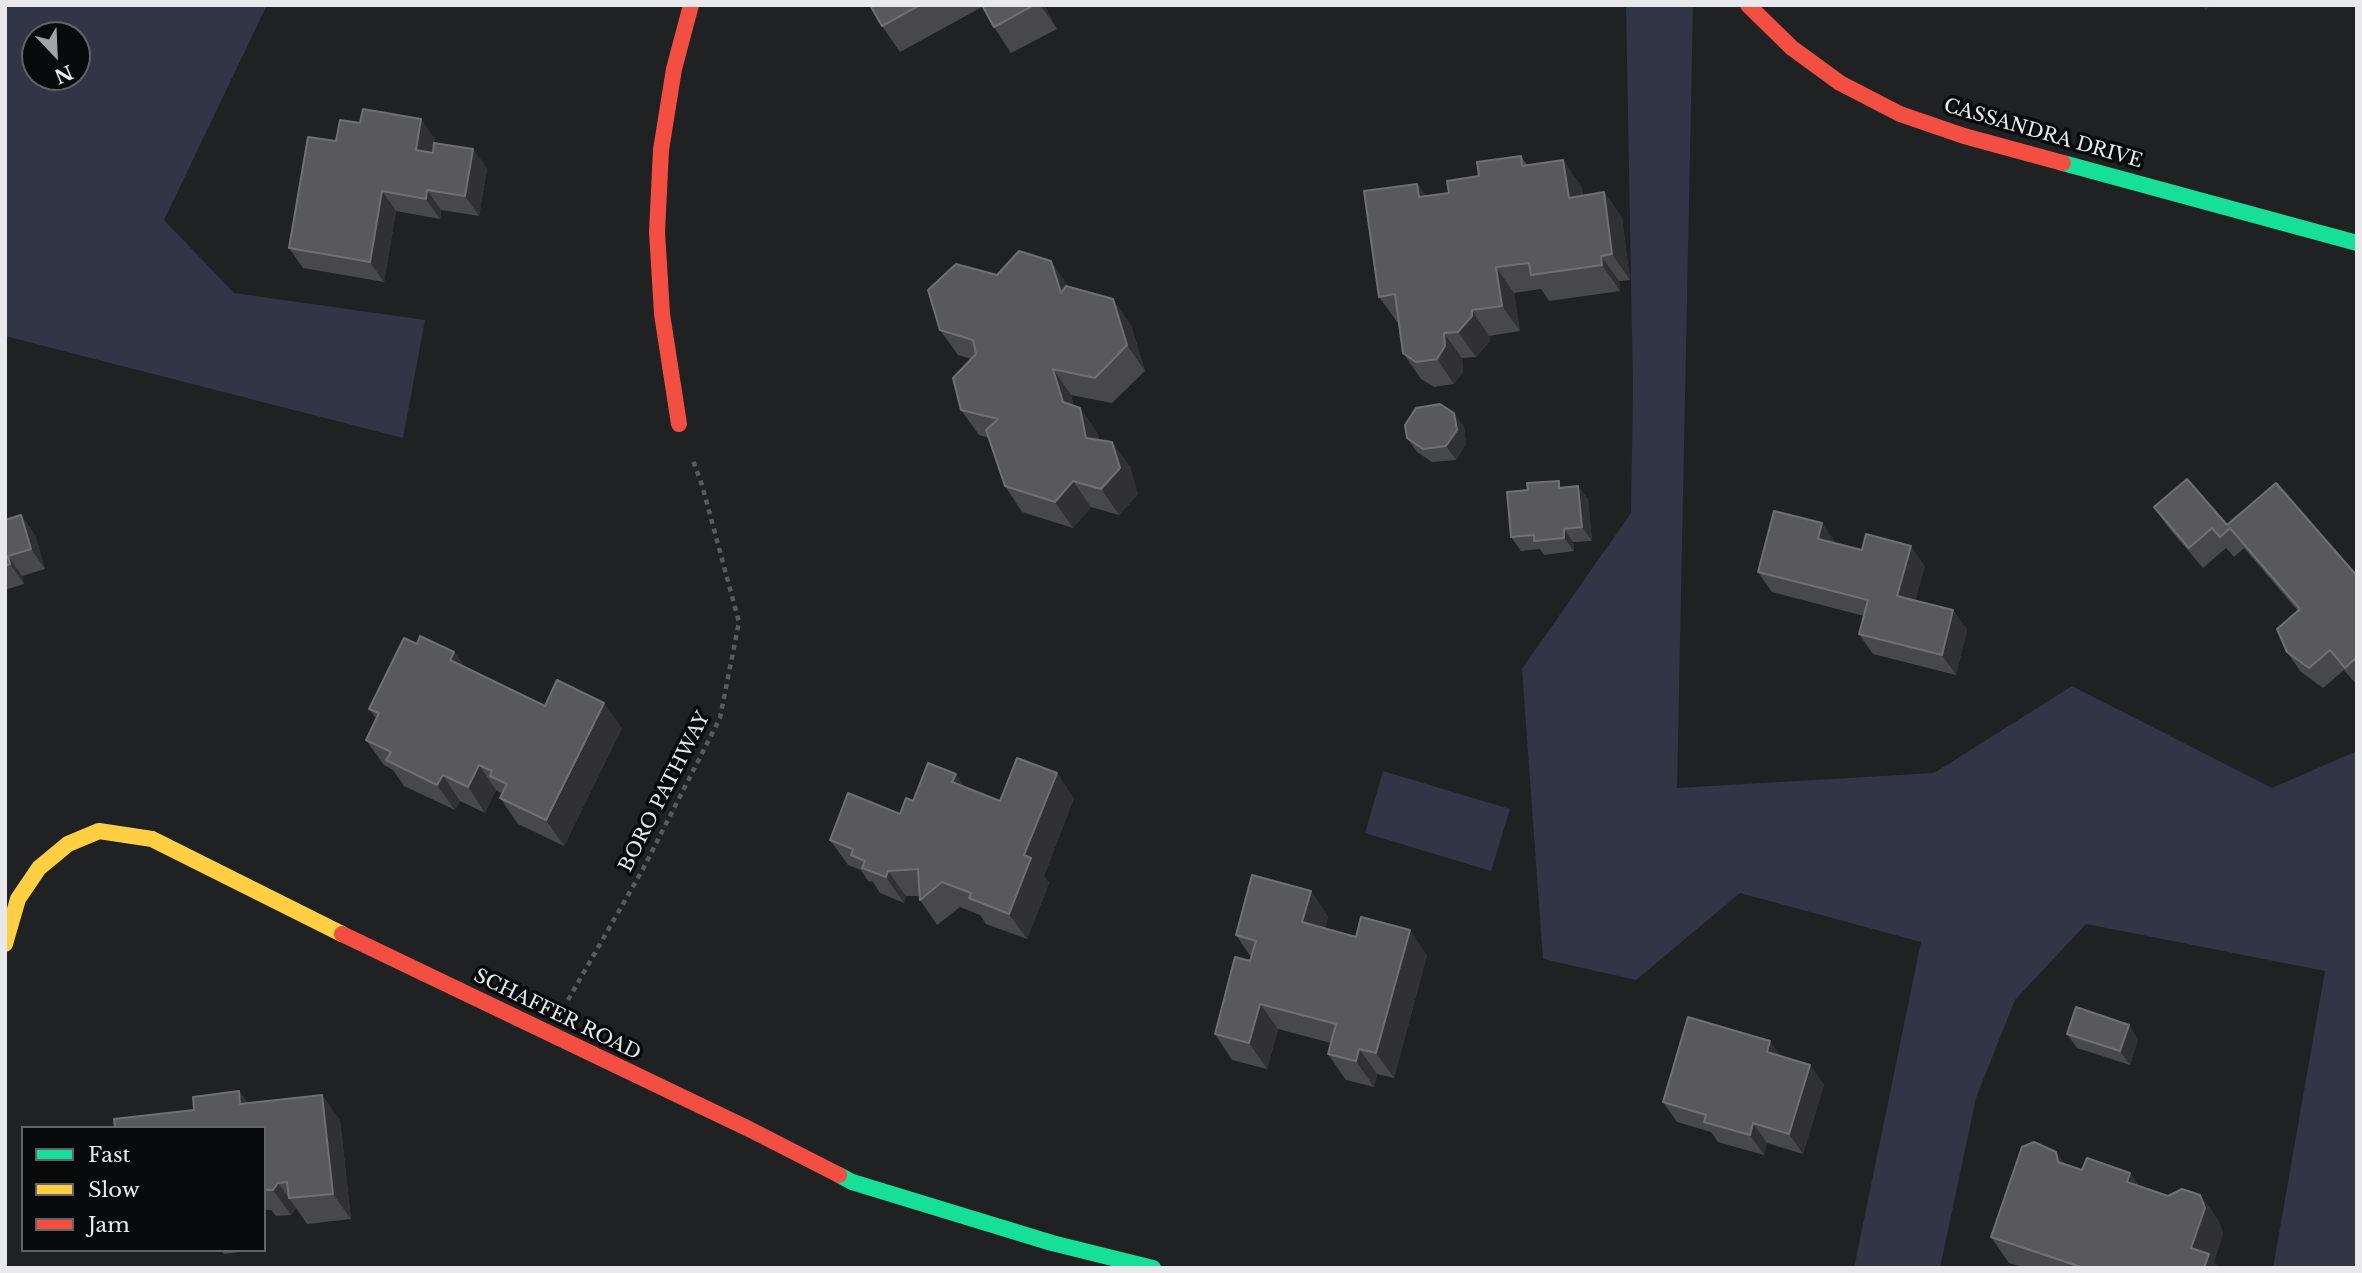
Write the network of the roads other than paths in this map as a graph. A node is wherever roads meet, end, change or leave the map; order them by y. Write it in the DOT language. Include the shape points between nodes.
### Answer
graph roads {
  1 [pos="691,5"];
  2 [pos="1748,5"];
  3 [pos="2357,243"];
  4 [pos="680,424"];
  5 [pos="5,944"];
  6 [pos="1153,1268"];
  1 -- 4 [label="street" via="674,68 657,232 662,314"];
  2 -- 3 [label="street, CASSANDRA DRIVE" via="1792,48 1830,76 1900,114 1964,136"];
  5 -- 6 [label="street, SCHAFFER ROAD" via="18,899 39,868 68,844 99,831 152,839 852,1182 1052,1243"];
}
